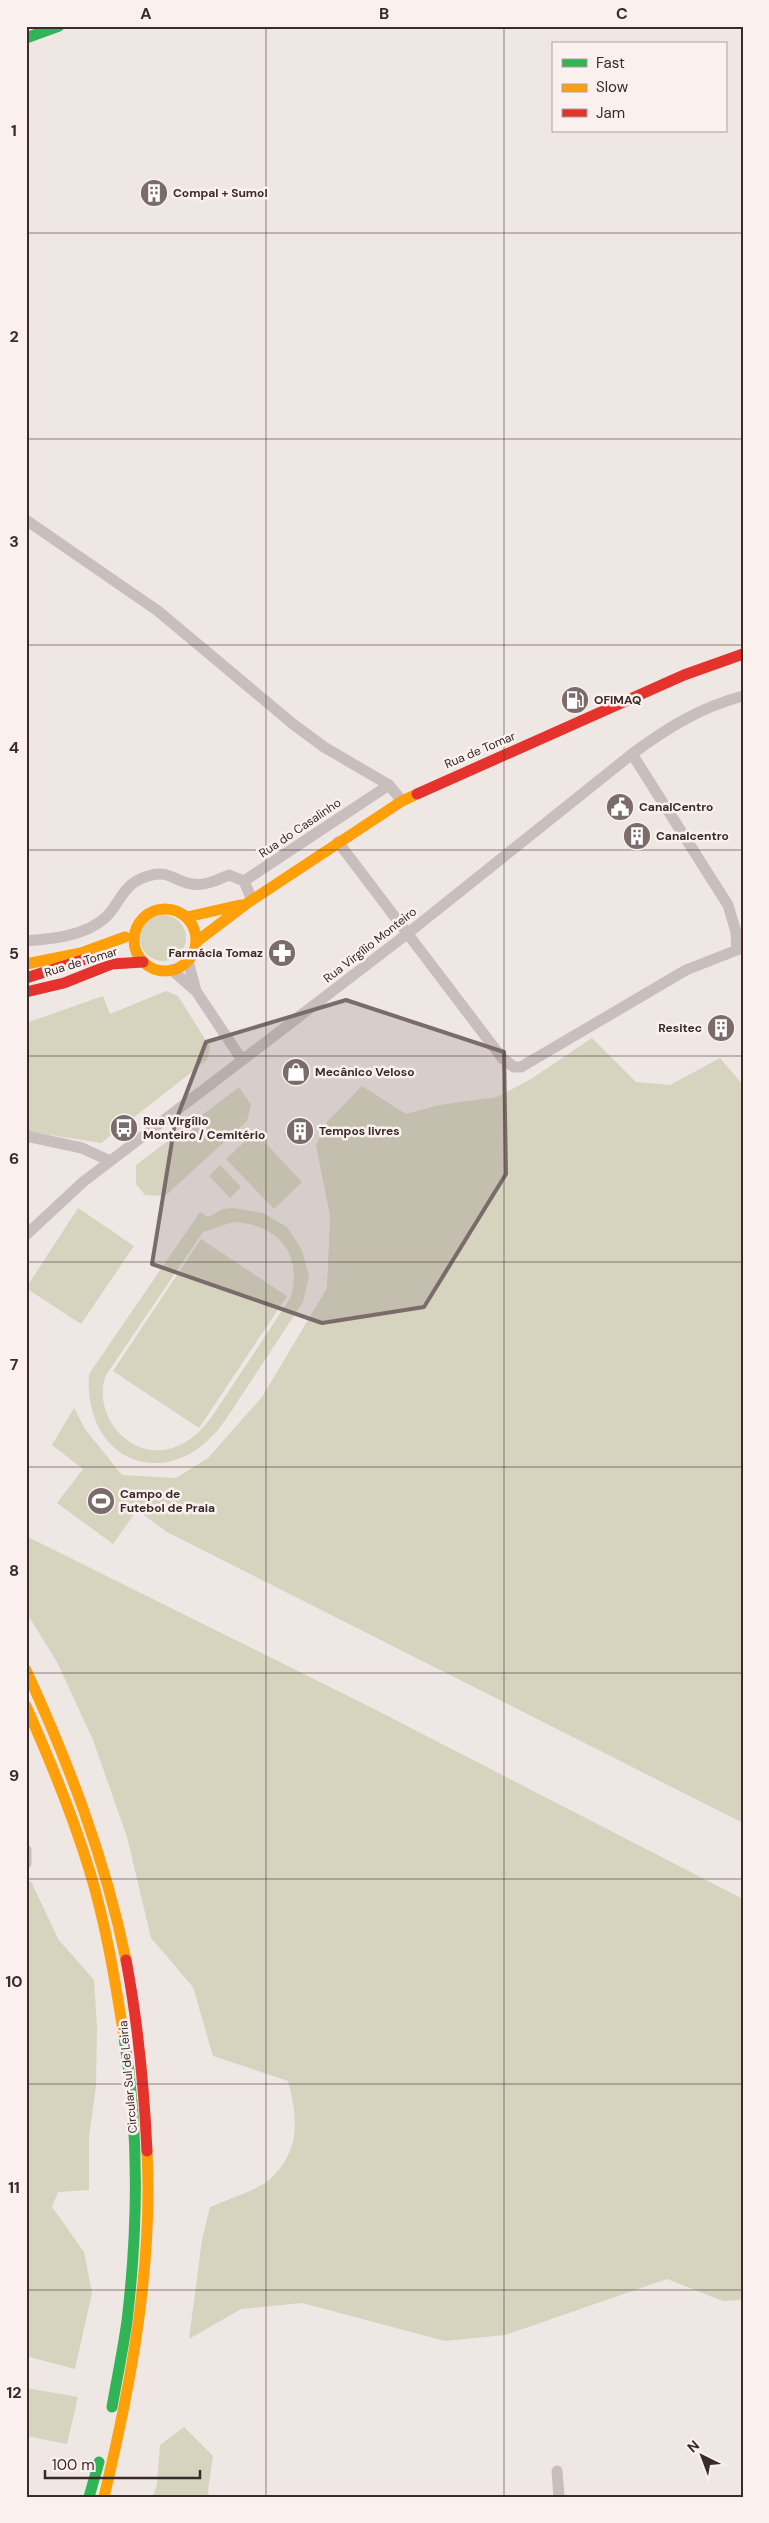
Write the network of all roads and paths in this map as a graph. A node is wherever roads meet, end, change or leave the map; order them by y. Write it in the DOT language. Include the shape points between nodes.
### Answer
graph roads {
  1 [pos="60,26"];
  2 [pos="26,38"];
  3 [pos="26,520"];
  4 [pos="743,654"];
  5 [pos="743,696"];
  6 [pos="632,754"];
  7 [pos="388,786"];
  8 [pos="402,801"];
  9 [pos="338,842"];
  10 [pos="244,882"];
  11 [pos="249,902"];
  12 [pos="187,917"];
  13 [pos="137,926"];
  14 [pos="407,934"];
  15 [pos="125,937"];
  16 [pos="26,941"];
  17 [pos="196,942"];
  18 [pos="740,952"];
  19 [pos="188,961"];
  20 [pos="144,962"];
  21 [pos="26,964"];
  22 [pos="172,970"];
  23 [pos="26,978"];
  24 [pos="196,991"];
  25 [pos="26,992"];
  26 [pos="242,1060"];
  27 [pos="26,1136"];
  28 [pos="110,1161"];
  29 [pos="26,1236"];
  30 [pos="26,1670"];
  31 [pos="26,1706"];
  32 [pos="26,1850"];
  33 [pos="26,1863"];
  34 [pos="110,2415"];
  35 [pos="101,2452"];
  36 [pos="557,2471"];
  37 [pos="89,2497"];
  38 [pos="104,2497"];
  39 [pos="559,2497"];
  1 -- 2 [label="main road"];
  3 -- 7 [label="street" via="158,611 316,741"];
  4 -- 8 [label="main road, Rua de Tomar" via="684,674"];
  5 -- 6 [label="street, Rua Virgílio Monteiro" via="696,713"];
  6 -- 14 [label="street, Rua Virgílio Monteiro"];
  6 -- 18 [label="street" via="728,905"];
  7 -- 8 [label="street"];
  7 -- 10 [label="street, Rua do Casalinho"];
  8 -- 9 [label="main road, Rua de Tomar"];
  9 -- 11 [label="main road, Rua de Tomar"];
  9 -- 14 [label="street"];
  10 -- 11 [label="street"];
  10 -- 16 [label="street" via="229,875 212,883 191,884 172,875 148,876 125,889 106,917 97,924 71,934"];
  11 -- 12 [label="main road, Rua de Tomar"];
  11 -- 17 [label="main road, Rua de Tomar"];
  12 -- 13 [label="main road, Rua de Tomar" via="179,912 160,909 151,912"];
  12 -- 17 [label="main road" via="196,933"];
  13 -- 15 [label="main road, Rua de Tomar"];
  13 -- 20 [label="main road, Rua de Tomar" via="134,943"];
  14 -- 18 [label="street" via="502,1058 514,1067 528,1063 686,970"];
  14 -- 26 [label="street, Rua Virgílio Monteiro"];
  15 -- 21 [label="main road" via="82,953"];
  15 -- 23 [label="main road, Rua de Tomar" via="82,961"];
  17 -- 19 [label="main road, Rua de Tomar"];
  19 -- 22 [label="main road"];
  19 -- 24 [label="street"];
  20 -- 22 [label="main road, Rua de Tomar" via="156,970"];
  20 -- 25 [label="main road, Rua de Tomar" via="112,964 64,983"];
  22 -- 24 [label="street"];
  24 -- 26 [label="street"];
  26 -- 28 [label="street, Rua Virgílio Monteiro"];
  27 -- 28 [label="street" via="82,1148"];
  28 -- 29 [label="street, Rua Virgílio Monteiro" via="64,1198"];
  30 -- 38 [label="main road, Circular Sul de Leiria" via="65,1755 94,1836 121,1936 142,2062 149,2192 140,2324 126,2408"];
  31 -- 34 [label="main road, Circular Sul de Leiria" via="54,1768 82,1847 107,1940 125,2040 134,2203 125,2331"];
  32 -- 33 [label="street"];
  35 -- 37 [label="main road"];
  36 -- 39 [label="street"];
}
